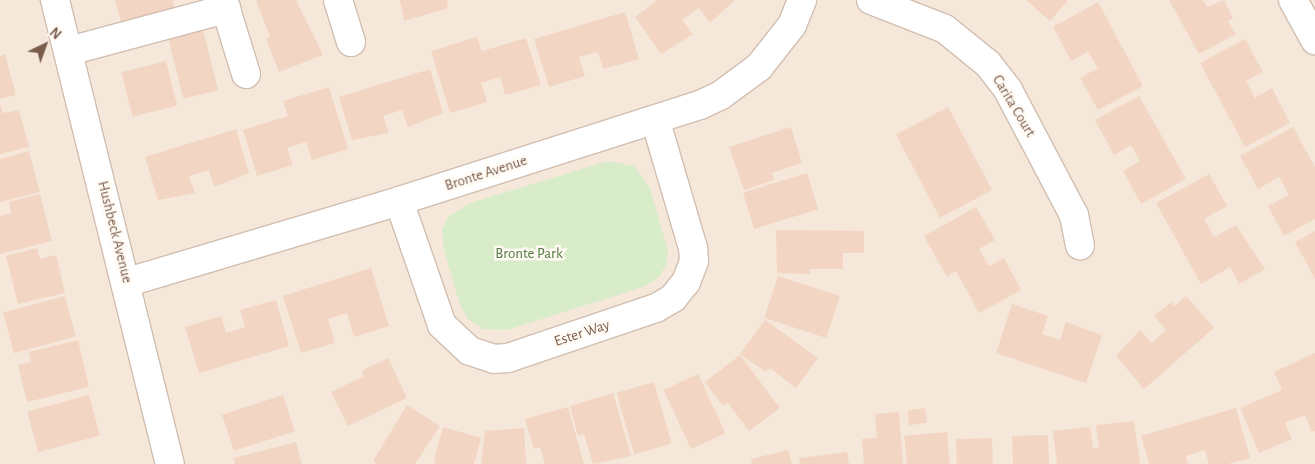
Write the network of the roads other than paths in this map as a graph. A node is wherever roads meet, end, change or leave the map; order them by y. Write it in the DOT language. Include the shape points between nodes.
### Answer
graph roads {
  1 [pos="55,0"];
  2 [pos="338,0"];
  3 [pos="802,0"];
  4 [pos="871,0"];
  5 [pos="1293,0"];
  6 [pos="224,5"];
  7 [pos="1315,40"];
  8 [pos="351,42"];
  9 [pos="68,51"];
  10 [pos="246,74"];
  11 [pos="655,119"];
  12 [pos="399,201"];
  13 [pos="1080,245"];
  14 [pos="128,282"];
  15 [pos="164,462"];
  1 -- 9 [label="street, Hushbeck Avenue"];
  2 -- 8 [label="street"];
  3 -- 11 [label="street, Bronte Avenue" via="792,25 776,48 742,82 700,105"];
  4 -- 13 [label="street, Carita Court" via="945,30 988,64 1008,90 1074,215"];
  5 -- 7 [label="street"];
  6 -- 9 [label="street"];
  6 -- 10 [label="street"];
  9 -- 14 [label="street, Hushbeck Avenue"];
  11 -- 12 [label="street, Bronte Avenue"];
  11 -- 12 [label="street, Ester Way" via="693,248 694,261 686,282 673,298 656,308 508,358 494,359 470,351 442,325"];
  12 -- 14 [label="street, Bronte Avenue"];
  14 -- 15 [label="street, Hushbeck Avenue"];
}
